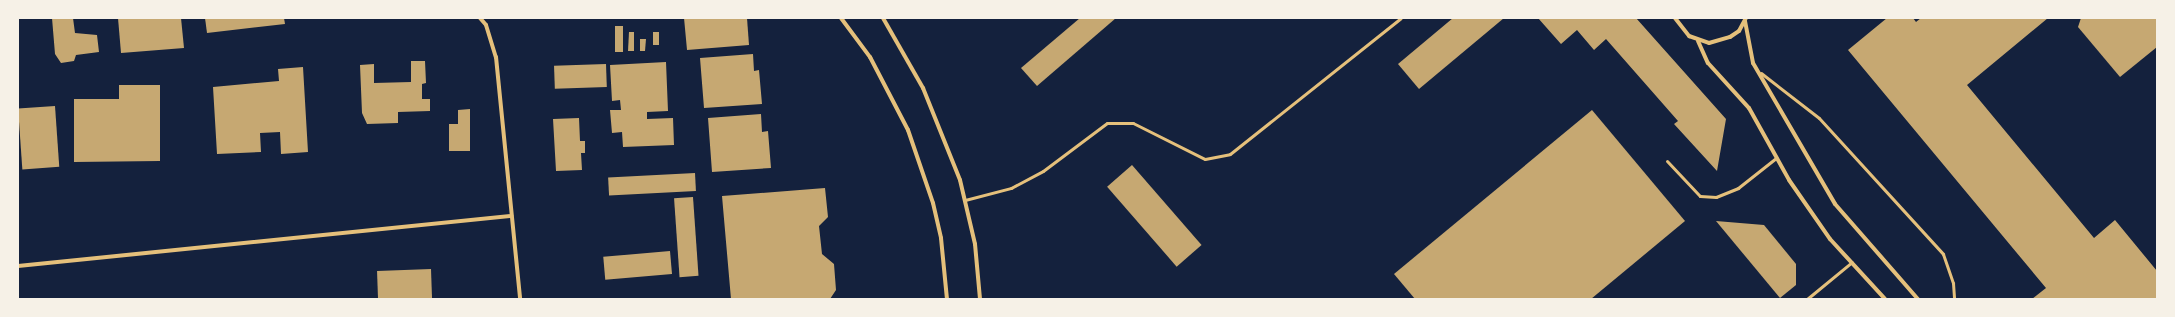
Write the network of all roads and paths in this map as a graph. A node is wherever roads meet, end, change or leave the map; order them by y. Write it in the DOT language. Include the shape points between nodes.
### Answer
graph roads {
  1 [pos="480,18"];
  2 [pos="841,18"];
  3 [pos="883,18"];
  4 [pos="1401,18"];
  5 [pos="1675,18"];
  6 [pos="1745,20"];
  7 [pos="1698,41"];
  8 [pos="1761,73"];
  9 [pos="1776,158"];
  10 [pos="1667,161"];
  11 [pos="965,200"];
  12 [pos="511,216"];
  13 [pos="1852,262"];
  14 [pos="18,266"];
  15 [pos="520,299"];
  16 [pos="947,299"];
  17 [pos="980,299"];
  18 [pos="1807,299"];
  19 [pos="1885,299"];
  20 [pos="1918,299"];
  21 [pos="1954,299"];
  1 -- 12 [label="street" via="486,25 496,57"];
  2 -- 16 [label="street" via="870,57 908,130 933,203"];
  3 -- 11 [label="street" via="913,70 940,127"];
  4 -- 11 [label="lane" via="1230,154 1205,159 1133,123 1107,123 1043,171 1011,188"];
  5 -- 7 [label="street" via="1681,29"];
  6 -- 7 [label="street" via="1739,31 1720,42"];
  6 -- 8 [label="street" via="1753,63"];
  7 -- 9 [label="street" via="1708,63 1749,108"];
  8 -- 20 [label="street" via="1834,204"];
  8 -- 21 [label="lane" via="1819,118 1943,254 1954,282"];
  9 -- 10 [label="lane" via="1738,188 1716,197 1700,196"];
  9 -- 13 [label="street" via="1830,239"];
  11 -- 17 [label="street" via="975,244"];
  12 -- 14 [label="street"];
  12 -- 15 [label="street"];
  13 -- 18 [label="lane"];
  13 -- 19 [label="street"];
}
